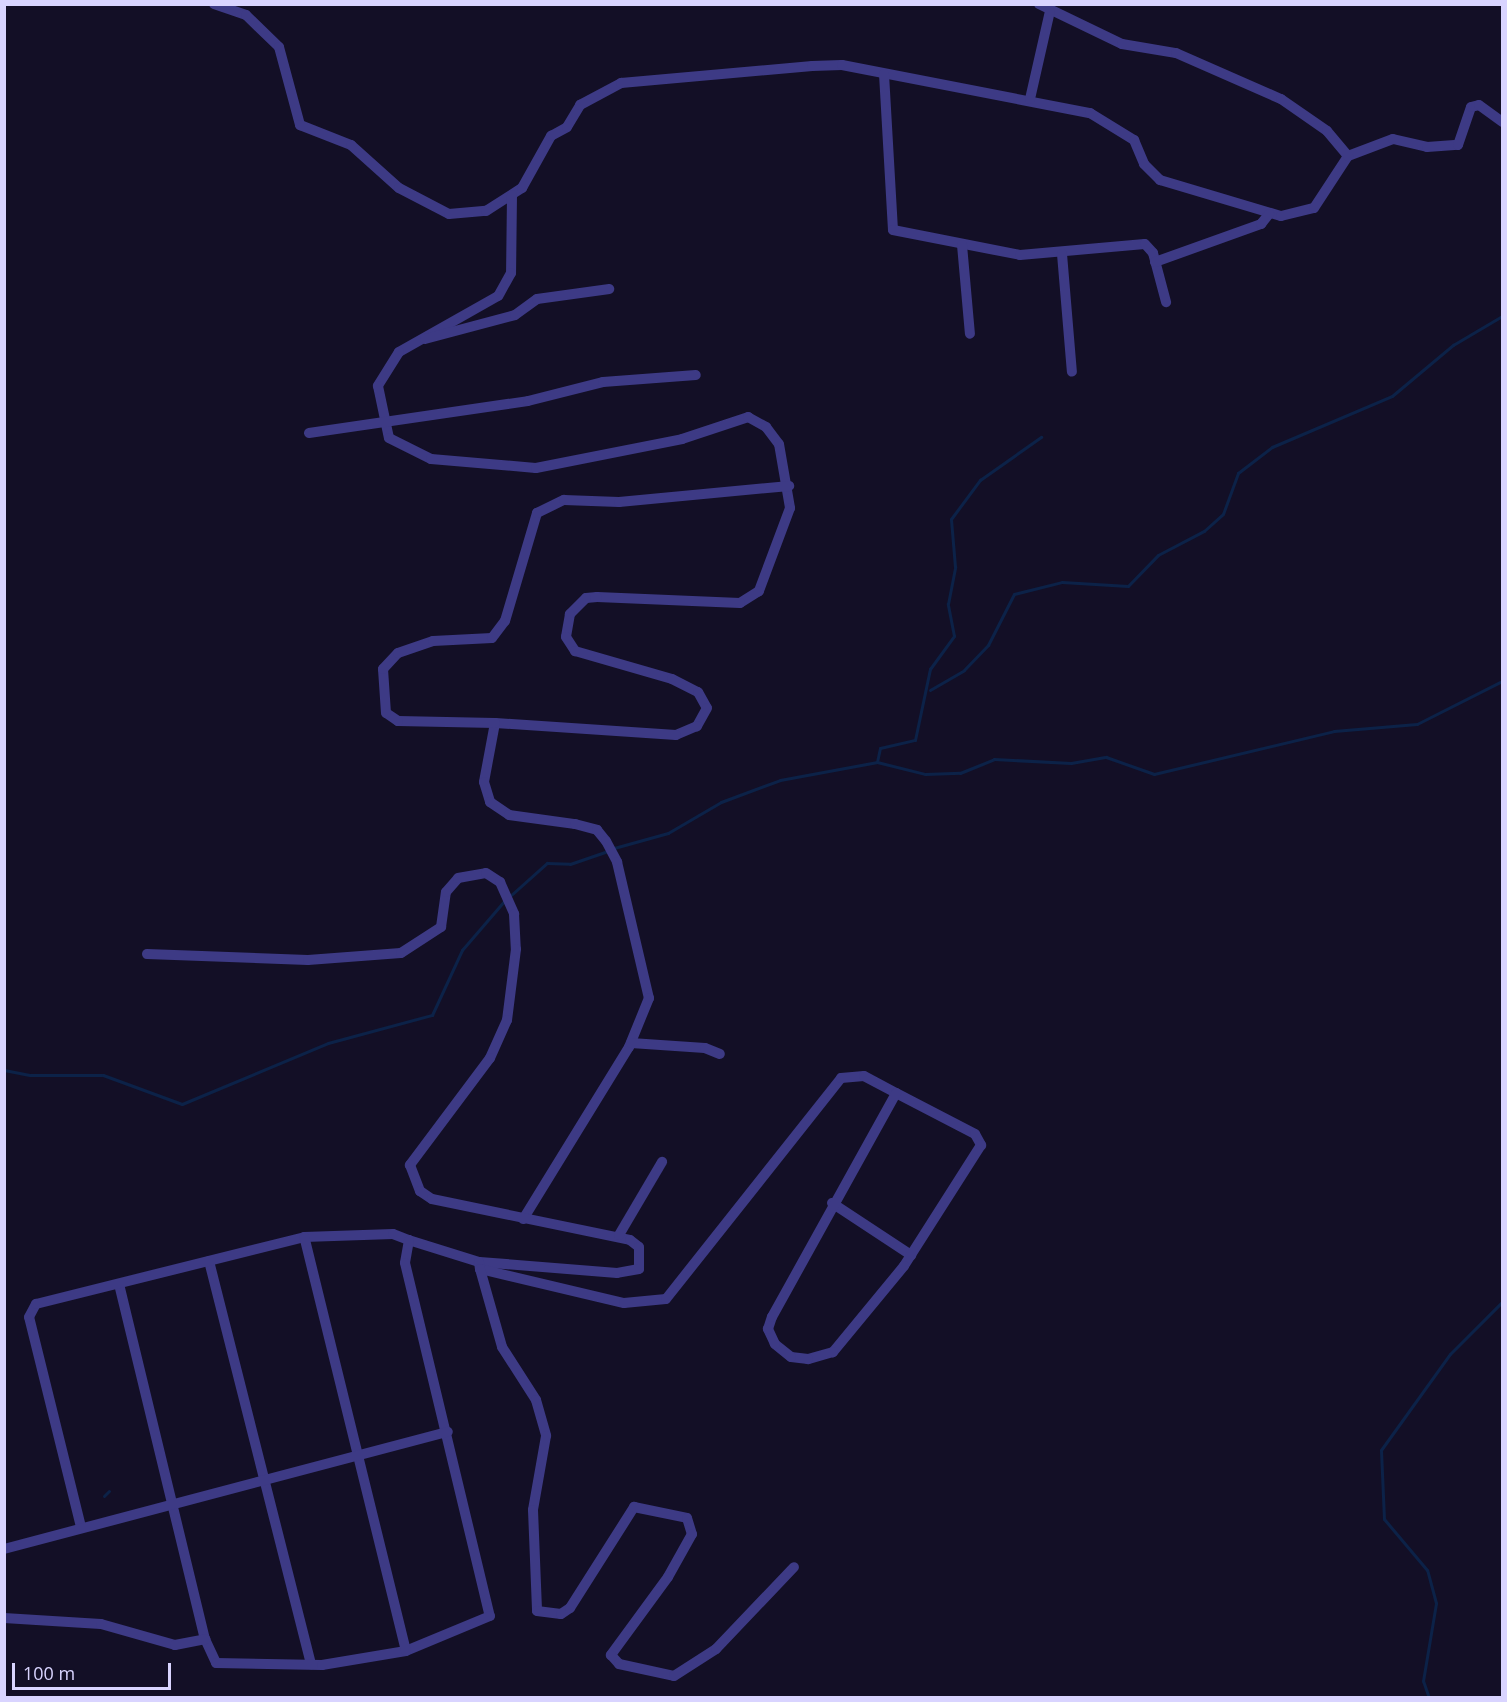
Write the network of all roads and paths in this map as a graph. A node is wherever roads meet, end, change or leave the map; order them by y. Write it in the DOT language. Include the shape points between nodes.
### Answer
graph roads {
  1 [pos="214,4"];
  2 [pos="1039,4"];
  3 [pos="1050,11"];
  4 [pos="884,74"];
  5 [pos="1030,99"];
  6 [pos="1503,122"];
  7 [pos="1348,156"];
  8 [pos="512,195"];
  9 [pos="1269,213"];
  10 [pos="962,245"];
  11 [pos="1062,254"];
  12 [pos="1155,262"];
  13 [pos="609,289"];
  14 [pos="1166,303"];
  15 [pos="970,334"];
  16 [pos="410,343"];
  17 [pos="1072,372"];
  18 [pos="696,375"];
  19 [pos="382,419"];
  20 [pos="309,434"];
  21 [pos="789,486"];
  22 [pos="495,723"];
  23 [pos="147,954"];
  24 [pos="631,1043"];
  25 [pos="720,1054"];
  26 [pos="896,1093"];
  27 [pos="662,1162"];
  28 [pos="832,1203"];
  29 [pos="524,1219"];
  30 [pos="620,1235"];
  31 [pos="304,1237"];
  32 [pos="409,1240"];
  33 [pos="911,1255"];
  34 [pos="209,1261"];
  35 [pos="479,1266"];
  36 [pos="118,1284"];
  37 [pos="448,1432"];
  38 [pos="357,1455"];
  39 [pos="264,1478"];
  40 [pos="172,1501"];
  41 [pos="81,1527"];
  42 [pos="4,1549"];
  43 [pos="794,1567"];
  44 [pos="4,1618"];
  45 [pos="204,1639"];
  46 [pos="406,1651"];
  47 [pos="311,1664"];
  1 -- 8 [label="street" via="246,15 279,47 286,59 295,119 304,129 351,144 399,188 448,213 486,211"];
  2 -- 3 [label="street"];
  3 -- 5 [label="street"];
  3 -- 7 [label="street" via="1122,44 1185,57 1281,99 1327,131"];
  4 -- 5 [label="street"];
  4 -- 8 [label="street" via="812,66 621,83 580,105 567,127 551,136 522,188"];
  4 -- 10 [label="street" via="890,224 902,236"];
  5 -- 9 [label="street" via="1090,113 1116,127 1134,140 1144,164 1160,180 1181,189 1215,192"];
  6 -- 7 [label="street" via="1479,105 1471,107 1458,145 1427,147 1393,139"];
  7 -- 9 [label="street" via="1314,207"];
  8 -- 16 [label="street" via="511,273 498,296"];
  9 -- 12 [label="street" via="1261,224"];
  10 -- 11 [label="street" via="1020,255"];
  10 -- 15 [label="street"];
  11 -- 12 [label="street" via="1135,243 1145,244"];
  11 -- 17 [label="street"];
  12 -- 14 [label="street"];
  13 -- 16 [label="street" via="537,299 495,322"];
  16 -- 19 [label="street" via="378,386"];
  18 -- 19 [label="street" via="603,382 528,401"];
  19 -- 20 [label="street"];
  19 -- 21 [label="street" via="389,438 431,459 536,468 682,439 748,417 766,427 779,444"];
  21 -- 22 [label="street" via="620,502 564,500 537,513 505,621 492,638 433,641 398,653 384,669 386,713 398,721"];
  21 -- 22 [label="street" via="790,508 780,545 751,598 719,604 597,597 586,598 570,614 566,637 575,651 672,679 698,692 707,708 697,726 676,735"];
  22 -- 24 [label="street" via="484,782 498,809 597,830 612,852 649,998"];
  23 -- 29 [label="street" via="308,960 401,953 441,927 447,892 458,878 486,873 508,893 512,905 516,949 507,1020 490,1058 410,1165 420,1191 432,1199"];
  24 -- 25 [label="street" via="705,1048"];
  24 -- 29 [label="street"];
  26 -- 28 [label="street"];
  26 -- 33 [label="street" via="975,1134 981,1145"];
  26 -- 35 [label="street" via="864,1076 841,1078 666,1299 624,1303"];
  27 -- 30 [label="street"];
  28 -- 33 [label="street"];
  28 -- 33 [label="street" via="772,1317 772,1336 791,1357 808,1359 832,1352"];
  29 -- 30 [label="street"];
  30 -- 35 [label="street" via="639,1247 634,1273"];
  31 -- 32 [label="street" via="393,1234"];
  31 -- 34 [label="street"];
  31 -- 38 [label="street"];
  32 -- 35 [label="street"];
  32 -- 37 [label="street" via="405,1263"];
  34 -- 36 [label="street"];
  34 -- 39 [label="street"];
  35 -- 43 [label="street" via="502,1347 536,1400 546,1436 533,1504 537,1611 561,1614 570,1608 634,1507 687,1518 692,1534 668,1577 611,1655 619,1664 670,1677 716,1649"];
  36 -- 40 [label="street"];
  36 -- 41 [label="street" via="36,1304 29,1317"];
  37 -- 38 [label="street"];
  37 -- 46 [label="street" via="492,1608 484,1621"];
  38 -- 39 [label="street"];
  38 -- 46 [label="street"];
  39 -- 40 [label="street"];
  39 -- 47 [label="street"];
  40 -- 41 [label="street"];
  40 -- 45 [label="street"];
  41 -- 42 [label="street"];
  44 -- 45 [label="street" via="101,1624 175,1645"];
  45 -- 47 [label="street" via="221,1666"];
  46 -- 47 [label="street"];
}
